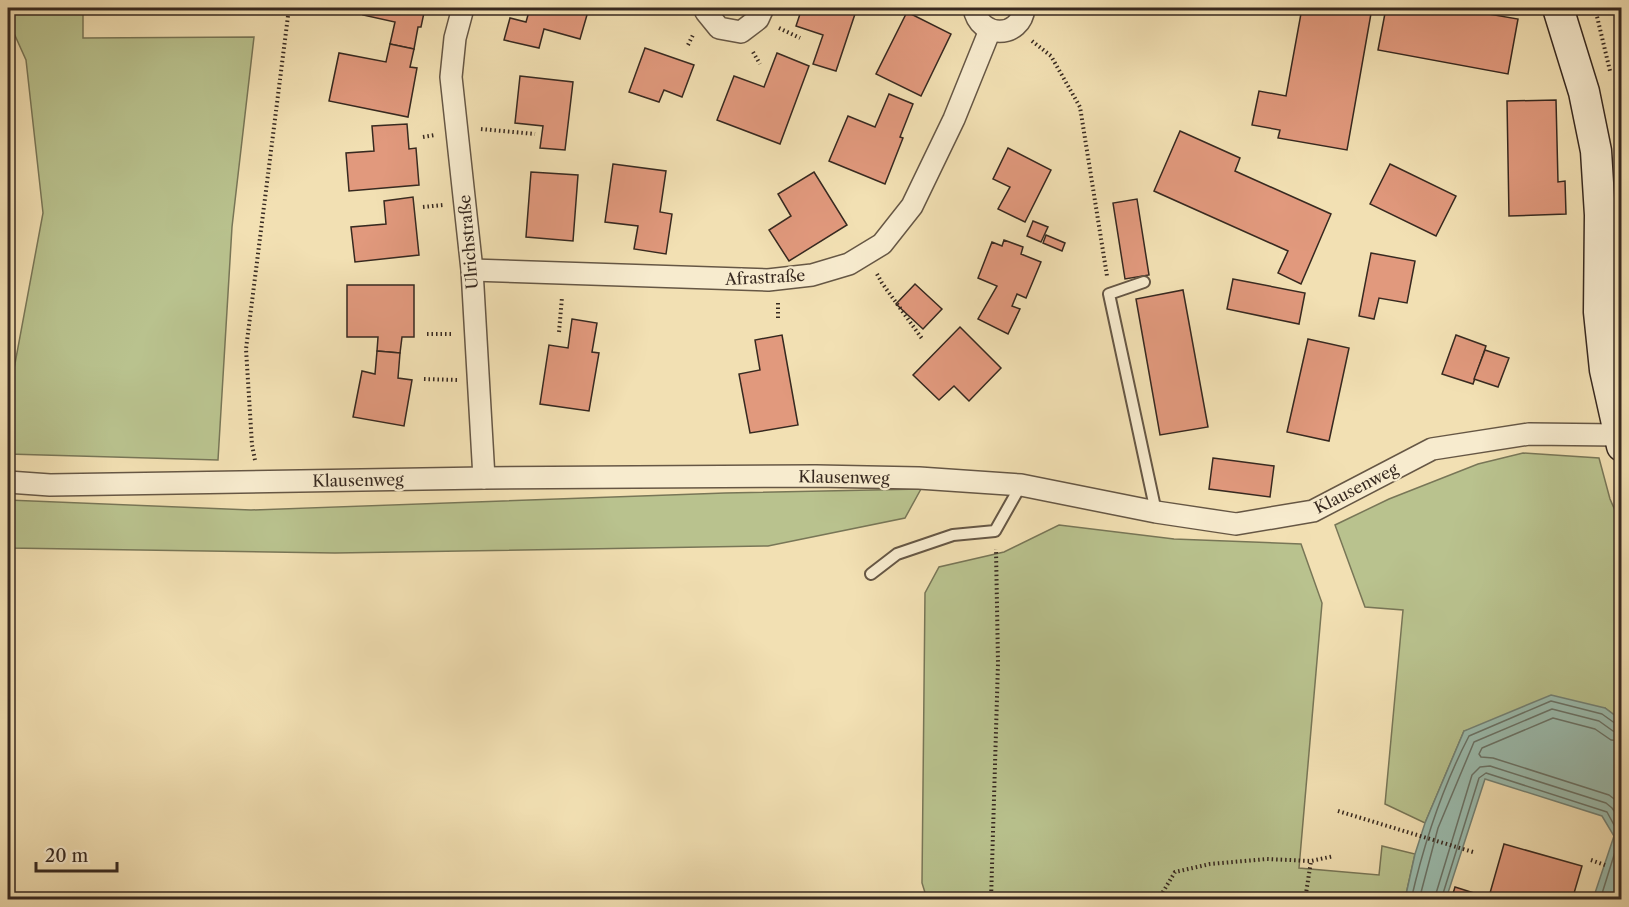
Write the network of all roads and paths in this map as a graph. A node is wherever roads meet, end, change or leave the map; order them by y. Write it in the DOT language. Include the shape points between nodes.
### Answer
graph roads {
  1 [pos="289,8"];
  2 [pos="463,8"];
  3 [pos="492,8"];
  4 [pos="706,8"];
  5 [pos="763,8"];
  6 [pos="974,8"];
  7 [pos="1558,8"];
  8 [pos="503,10"];
  9 [pos="1020,17"];
  10 [pos="990,30"];
  11 [pos="867,252"];
  12 [pos="472,270"];
  13 [pos="564,273"];
  14 [pos="1144,282"];
  15 [pos="1109,294"];
  16 [pos="559,333"];
  17 [pos="923,340"];
  18 [pos="424,379"];
  19 [pos="478,380"];
  20 [pos="1620,441"];
  21 [pos="484,478"];
  22 [pos="259,481"];
  23 [pos="8,482"];
  24 [pos="1021,485"];
  25 [pos="1156,513"];
  26 [pos="995,531"];
  27 [pos="871,574"];
  28 [pos="1338,811"];
  29 [pos="1473,852"];
  30 [pos="1334,856"];
  31 [pos="1591,860"];
  32 [pos="1311,861"];
  33 [pos="1605,865"];
  34 [pos="991,900"];
  35 [pos="1158,900"];
  36 [pos="1305,900"];
  1 -- 22 [label="path" via="246,349 252,445"];
  2 -- 12 [label="street, Ulrichstraße" via="451,77"];
  3 -- 8 [label="path"];
  4 -- 5 [label="street" via="719,28 741,32 758,19"];
  6 -- 10 [label="street" via="979,22"];
  7 -- 20 [label="main road" via="1584,92 1596,151 1599,312 1605,370"];
  9 -- 10 [label="street" via="1004,31"];
  9 -- 15 [label="path" via="1051,56 1080,107"];
  10 -- 11 [label="street, Afrastraße" via="954,119 912,206 882,244"];
  11 -- 13 [label="street, Afrastraße" via="849,264 812,275 768,280"];
  11 -- 17 [label="path" via="882,283"];
  12 -- 13 [label="street, Afrastraße"];
  12 -- 19 [label="street, Ulrichstraße"];
  13 -- 16 [label="path"];
  14 -- 15 [label="lane"];
  15 -- 25 [label="lane"];
  18 -- 19 [label="path"];
  19 -- 21 [label="street, Ulrichstraße"];
  20 -- 25 [label="street, Klausenweg" via="1529,434 1432,449 1314,511 1236,524"];
  21 -- 22 [label="street, Klausenweg"];
  21 -- 24 [label="street, Klausenweg" via="816,476"];
  22 -- 23 [label="street, Klausenweg" via="50,485"];
  24 -- 25 [label="street, Klausenweg"];
  24 -- 26 [label="lane"];
  26 -- 27 [label="lane" via="953,535 908,550"];
  26 -- 34 [label="path" via="998,663"];
  28 -- 29 [label="path"];
  30 -- 32 [label="path"];
  31 -- 33 [label="path"];
  32 -- 35 [label="path" via="1267,859 1210,864 1176,872"];
  32 -- 36 [label="path"];
}
